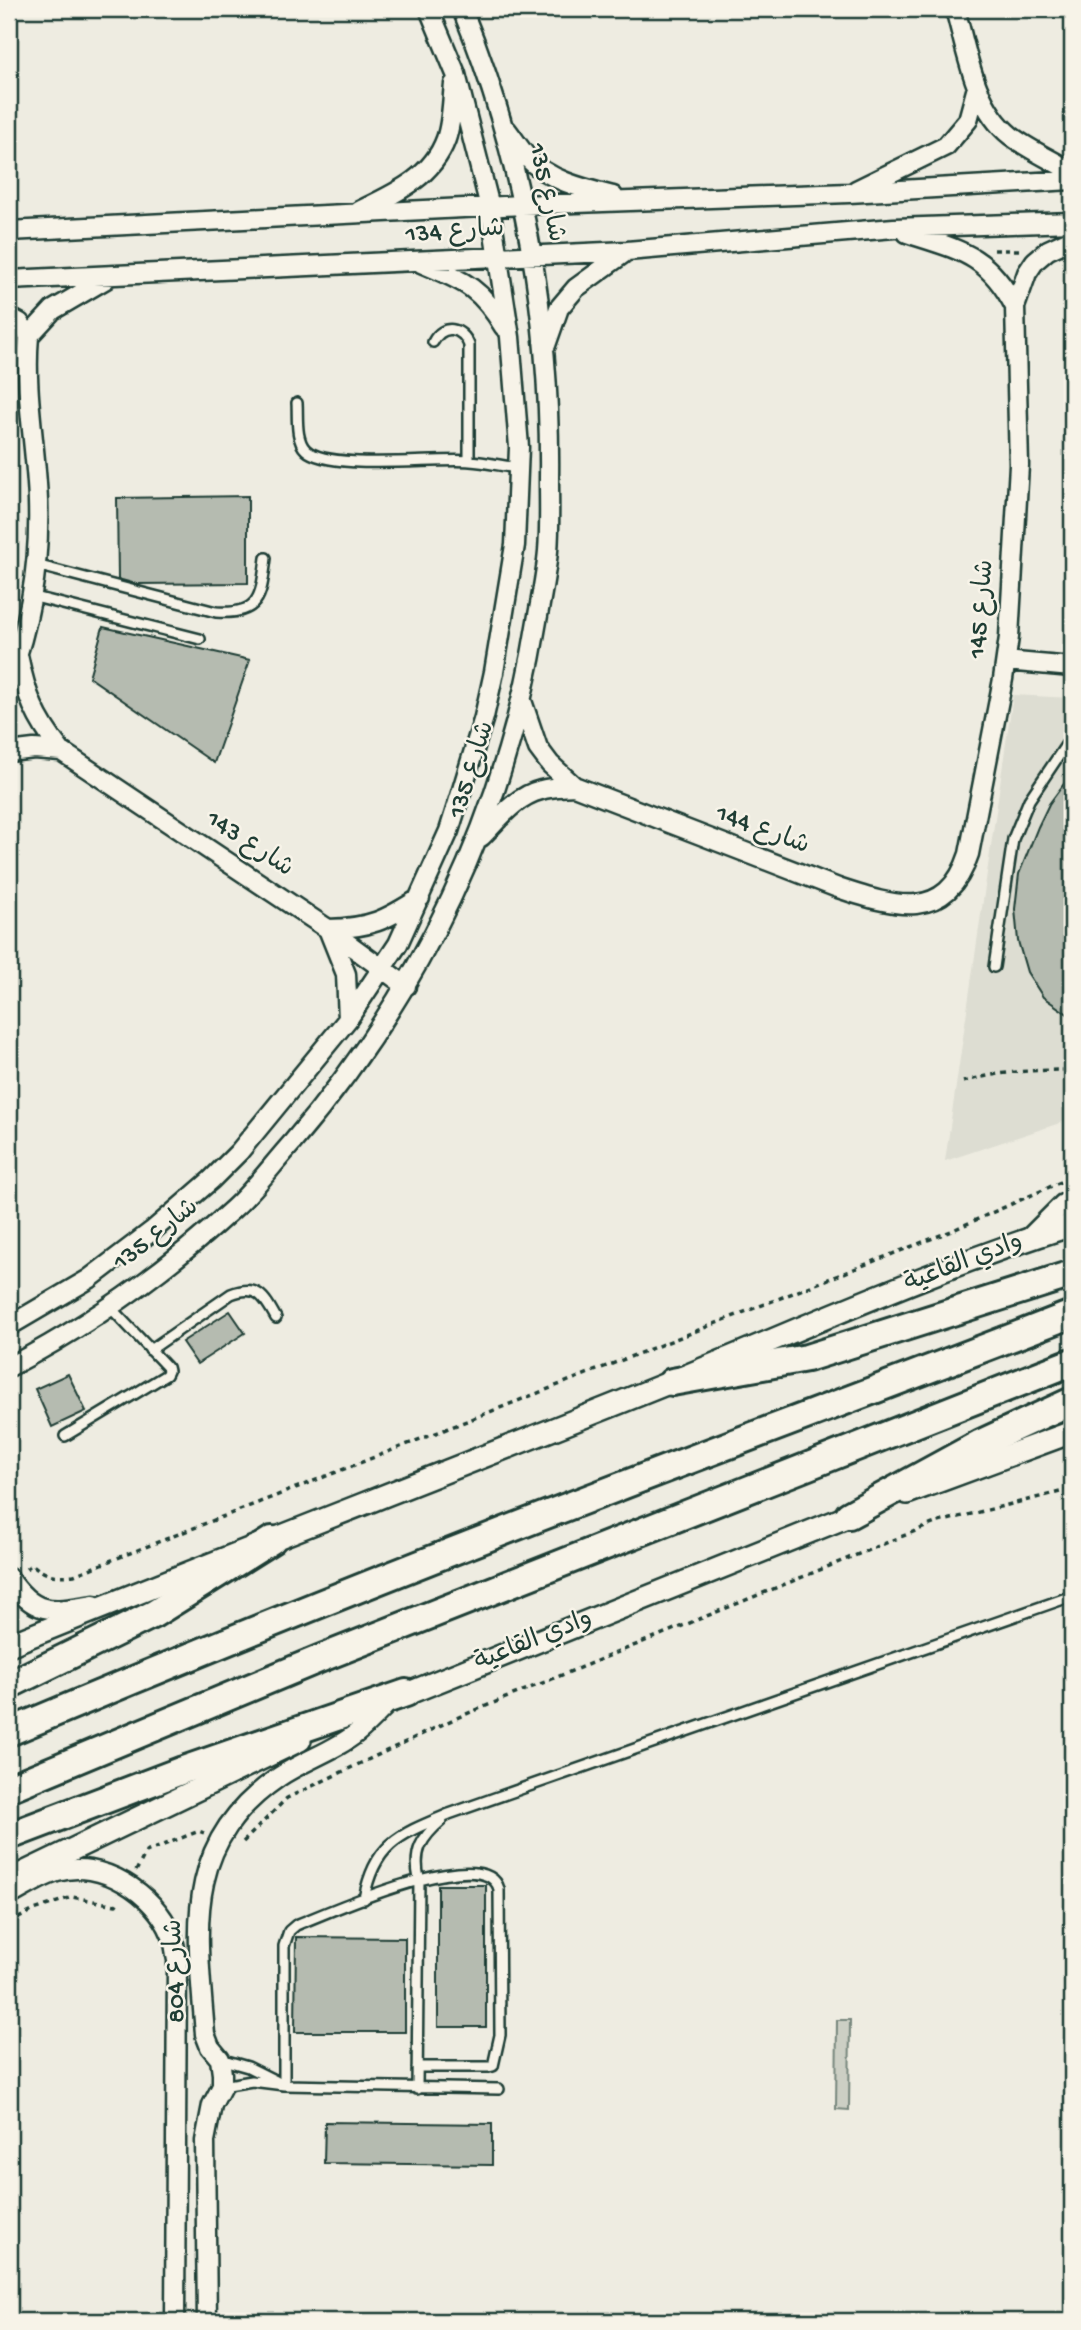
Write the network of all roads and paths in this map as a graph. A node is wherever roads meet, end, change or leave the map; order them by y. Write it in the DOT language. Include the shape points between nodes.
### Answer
graph roads {
  1 [pos="429,9"];
  2 [pos="462,9"];
  3 [pos="955,9"];
  4 [pos="456,74"];
  5 [pos="977,87"];
  6 [pos="503,124"];
  7 [pos="1072,172"];
  8 [pos="1072,180"];
  9 [pos="849,193"];
  10 [pos="637,202"];
  11 [pos="522,205"];
  12 [pos="490,207"];
  13 [pos="352,214"];
  14 [pos="9,220"];
  15 [pos="1072,222"];
  16 [pos="31,229"];
  17 [pos="894,229"];
  18 [pos="9,231"];
  19 [pos="1072,239"];
  20 [pos="627,251"];
  21 [pos="531,254"];
  22 [pos="498,256"];
  23 [pos="1041,256"];
  24 [pos="978,260"];
  25 [pos="417,262"];
  26 [pos="111,277"];
  27 [pos="9,280"];
  28 [pos="1014,307"];
  29 [pos="9,317"];
  30 [pos="29,336"];
  31 [pos="510,337"];
  32 [pos="433,342"];
  33 [pos="545,349"];
  34 [pos="298,403"];
  35 [pos="469,461"];
  36 [pos="518,468"];
  37 [pos="266,558"];
  38 [pos="36,565"];
  39 [pos="31,596"];
  40 [pos="200,639"];
  41 [pos="18,654"];
  42 [pos="1006,661"];
  43 [pos="1072,667"];
  44 [pos="9,679"];
  45 [pos="522,700"];
  46 [pos="1072,736"];
  47 [pos="61,751"];
  48 [pos="9,752"];
  49 [pos="574,786"];
  50 [pos="478,840"];
  51 [pos="420,898"];
  52 [pos="935,900"];
  53 [pos="328,929"];
  54 [pos="994,967"];
  55 [pos="383,969"];
  56 [pos="406,986"];
  57 [pos="348,1019"];
  58 [pos="1072,1070"];
  59 [pos="963,1082"];
  60 [pos="1072,1177"];
  61 [pos="1072,1201"];
  62 [pos="1072,1225"];
  63 [pos="1028,1239"];
  64 [pos="1072,1274"];
  65 [pos="109,1306"];
  66 [pos="1072,1314"];
  67 [pos="276,1318"];
  68 [pos="9,1326"];
  69 [pos="150,1350"];
  70 [pos="1072,1362"];
  71 [pos="9,1367"];
  72 [pos="672,1382"];
  73 [pos="1072,1401"];
  74 [pos="1072,1432"];
  75 [pos="65,1436"];
  76 [pos="1072,1446"];
  77 [pos="970,1470"];
  78 [pos="1072,1489"];
  79 [pos="849,1515"];
  80 [pos="272,1540"];
  81 [pos="10,1580"];
  82 [pos="1072,1597"];
  83 [pos="115,1601"];
  84 [pos="9,1645"];
  85 [pos="9,1685"];
  86 [pos="399,1697"];
  87 [pos="9,1732"];
  88 [pos="9,1788"];
  89 [pos="449,1814"];
  90 [pos="9,1836"];
  91 [pos="218,1839"];
  92 [pos="419,1879"];
  93 [pos="9,1880"];
  94 [pos="129,1885"];
  95 [pos="9,1896"];
  96 [pos="364,1899"];
  97 [pos="9,1923"];
  98 [pos="220,2059"];
  99 [pos="417,2067"];
  100 [pos="284,2085"];
  101 [pos="222,2086"];
  102 [pos="417,2089"];
  103 [pos="499,2089"];
  104 [pos="175,2321"];
  105 [pos="207,2321"];
  1 -- 4 [label="street, شارع 135"];
  2 -- 6 [label="street, شارع 135"];
  3 -- 5 [label="street"];
  4 -- 12 [label="street, شارع 135"];
  4 -- 13 [label="street" via="446,138 434,163 403,189"];
  5 -- 7 [label="street" via="1012,136"];
  5 -- 9 [label="street" via="968,120 946,146"];
  6 -- 10 [label="street" via="537,166 580,188"];
  6 -- 11 [label="street, شارع 135"];
  8 -- 9 [label="street, شارع 134"];
  9 -- 10 [label="street, شارع 134"];
  10 -- 11 [label="street, شارع 134"];
  11 -- 12 [label="street, شارع 134"];
  11 -- 21 [label="street, شارع 135"];
  12 -- 13 [label="street, شارع 134"];
  12 -- 22 [label="street, شارع 135"];
  13 -- 16 [label="street, شارع 134"];
  14 -- 16 [label="street"];
  15 -- 17 [label="street, شارع 134"];
  16 -- 18 [label="street, شارع 134"];
  17 -- 20 [label="street, شارع 134"];
  17 -- 24 [label="street"];
  19 -- 23 [label="street, شارع 145"];
  20 -- 21 [label="street, شارع 134"];
  20 -- 33 [label="street" via="576,288 559,308"];
  21 -- 22 [label="street, شارع 134"];
  21 -- 33 [label="street, شارع 135"];
  22 -- 25 [label="street, شارع 134"];
  22 -- 31 [label="street, شارع 135"];
  23 -- 24 [label="path" via="1032,250 990,250"];
  23 -- 28 [label="street, شارع 145" via="1027,273"];
  24 -- 28 [label="street" via="1003,285"];
  25 -- 26 [label="street, شارع 134"];
  25 -- 31 [label="street" via="478,292"];
  26 -- 27 [label="street, شارع 134"];
  26 -- 30 [label="street" via="53,310"];
  28 -- 42 [label="street, شارع 145" via="1019,465"];
  29 -- 30 [label="street"];
  30 -- 38 [label="street" via="27,371 38,503"];
  31 -- 36 [label="street, شارع 135"];
  32 -- 35 [label="lane" via="450,328 466,336 469,345"];
  33 -- 45 [label="street, شارع 135" via="548,551"];
  34 -- 35 [label="lane" via="300,439 304,449 315,455 349,461"];
  35 -- 36 [label="lane"];
  36 -- 51 [label="street, شارع 135" via="515,545 484,718 449,831"];
  37 -- 38 [label="lane" via="256,604 231,613"];
  38 -- 39 [label="street"];
  39 -- 40 [label="lane"];
  39 -- 41 [label="street"];
  41 -- 44 [label="street"];
  41 -- 47 [label="street, شارع 143" via="36,715"];
  42 -- 43 [label="street"];
  42 -- 52 [label="street, شارع 145" via="969,854 963,871"];
  45 -- 49 [label="street, شارع 144" via="538,748"];
  45 -- 50 [label="street, شارع 135"];
  46 -- 54 [label="lane" via="1029,800 1013,839"];
  47 -- 48 [label="street"];
  47 -- 53 [label="street, شارع 143"];
  49 -- 50 [label="street, شارع 144" via="539,790 522,799"];
  49 -- 52 [label="street, شارع 144" via="860,895 911,906"];
  50 -- 56 [label="street, شارع 135"];
  51 -- 53 [label="street" via="370,925"];
  51 -- 55 [label="street, شارع 135"];
  53 -- 55 [label="street, شارع 143"];
  53 -- 57 [label="street" via="345,974"];
  55 -- 56 [label="street, شارع 143"];
  55 -- 57 [label="street, شارع 135"];
  56 -- 65 [label="street, شارع 135" via="346,1076 237,1206"];
  57 -- 68 [label="street, شارع 135" via="211,1180 89,1279"];
  58 -- 59 [label="path" via="1011,1071"];
  60 -- 81 [label="path" via="951,1231 88,1570 60,1577 32,1564"];
  61 -- 63 [label="street" via="1063,1204"];
  62 -- 63 [label="street, وادي القاعية"];
  63 -- 72 [label="street, وادي القاعية"];
  64 -- 72 [label="main road" via="807,1358"];
  65 -- 69 [label="lane"];
  65 -- 71 [label="street, شارع 135"];
  66 -- 87 [label="main road" via="610,1490"];
  67 -- 69 [label="lane" via="260,1294 241,1291"];
  69 -- 75 [label="lane" via="167,1367 166,1375"];
  70 -- 88 [label="main road" via="319,1659"];
  72 -- 80 [label="street, وادي القاعية"];
  73 -- 79 [label="main road" via="981,1443"];
  74 -- 77 [label="street, وادي القاعية"];
  76 -- 77 [label="street"];
  77 -- 79 [label="street, وادي القاعية"];
  78 -- 91 [label="path" via="935,1523 467,1713 287,1798 234,1850"];
  79 -- 86 [label="street, وادي القاعية"];
  80 -- 83 [label="street, وادي القاعية"];
  80 -- 85 [label="main road" via="154,1614"];
  81 -- 83 [label="street, وادي القاعية" via="22,1597 40,1607 73,1608"];
  82 -- 89 [label="lane"];
  83 -- 84 [label="street, وادي القاعية"];
  86 -- 90 [label="main road" via="183,1770"];
  86 -- 91 [label="street, شارع 804" via="358,1733 255,1794"];
  86 -- 93 [label="street, وادي القاعية"];
  89 -- 92 [label="lane" via="431,1829 418,1850 415,1866"];
  89 -- 96 [label="lane" via="413,1830 382,1852 369,1875"];
  91 -- 94 [label="path" via="200,1832 146,1852"];
  91 -- 98 [label="street, شارع 804" via="197,1929 205,2034"];
  92 -- 96 [label="lane"];
  92 -- 99 [label="lane"];
  92 -- 99 [label="lane" via="480,1873 498,1884 500,2035 493,2066"];
  94 -- 95 [label="street, شارع 804" via="107,1874 59,1871"];
  94 -- 97 [label="path" via="116,1905 72,1898"];
  94 -- 104 [label="street, شارع 804" via="161,1916 172,1935 177,1960"];
  96 -- 100 [label="lane" via="296,1925 286,1937"];
  98 -- 100 [label="lane"];
  98 -- 101 [label="street, شارع 804"];
  99 -- 102 [label="lane"];
  100 -- 101 [label="lane" via="252,2081"];
  100 -- 102 [label="lane"];
  101 -- 105 [label="street, شارع 804" via="212,2105 205,2141"];
  102 -- 103 [label="lane"];
}
